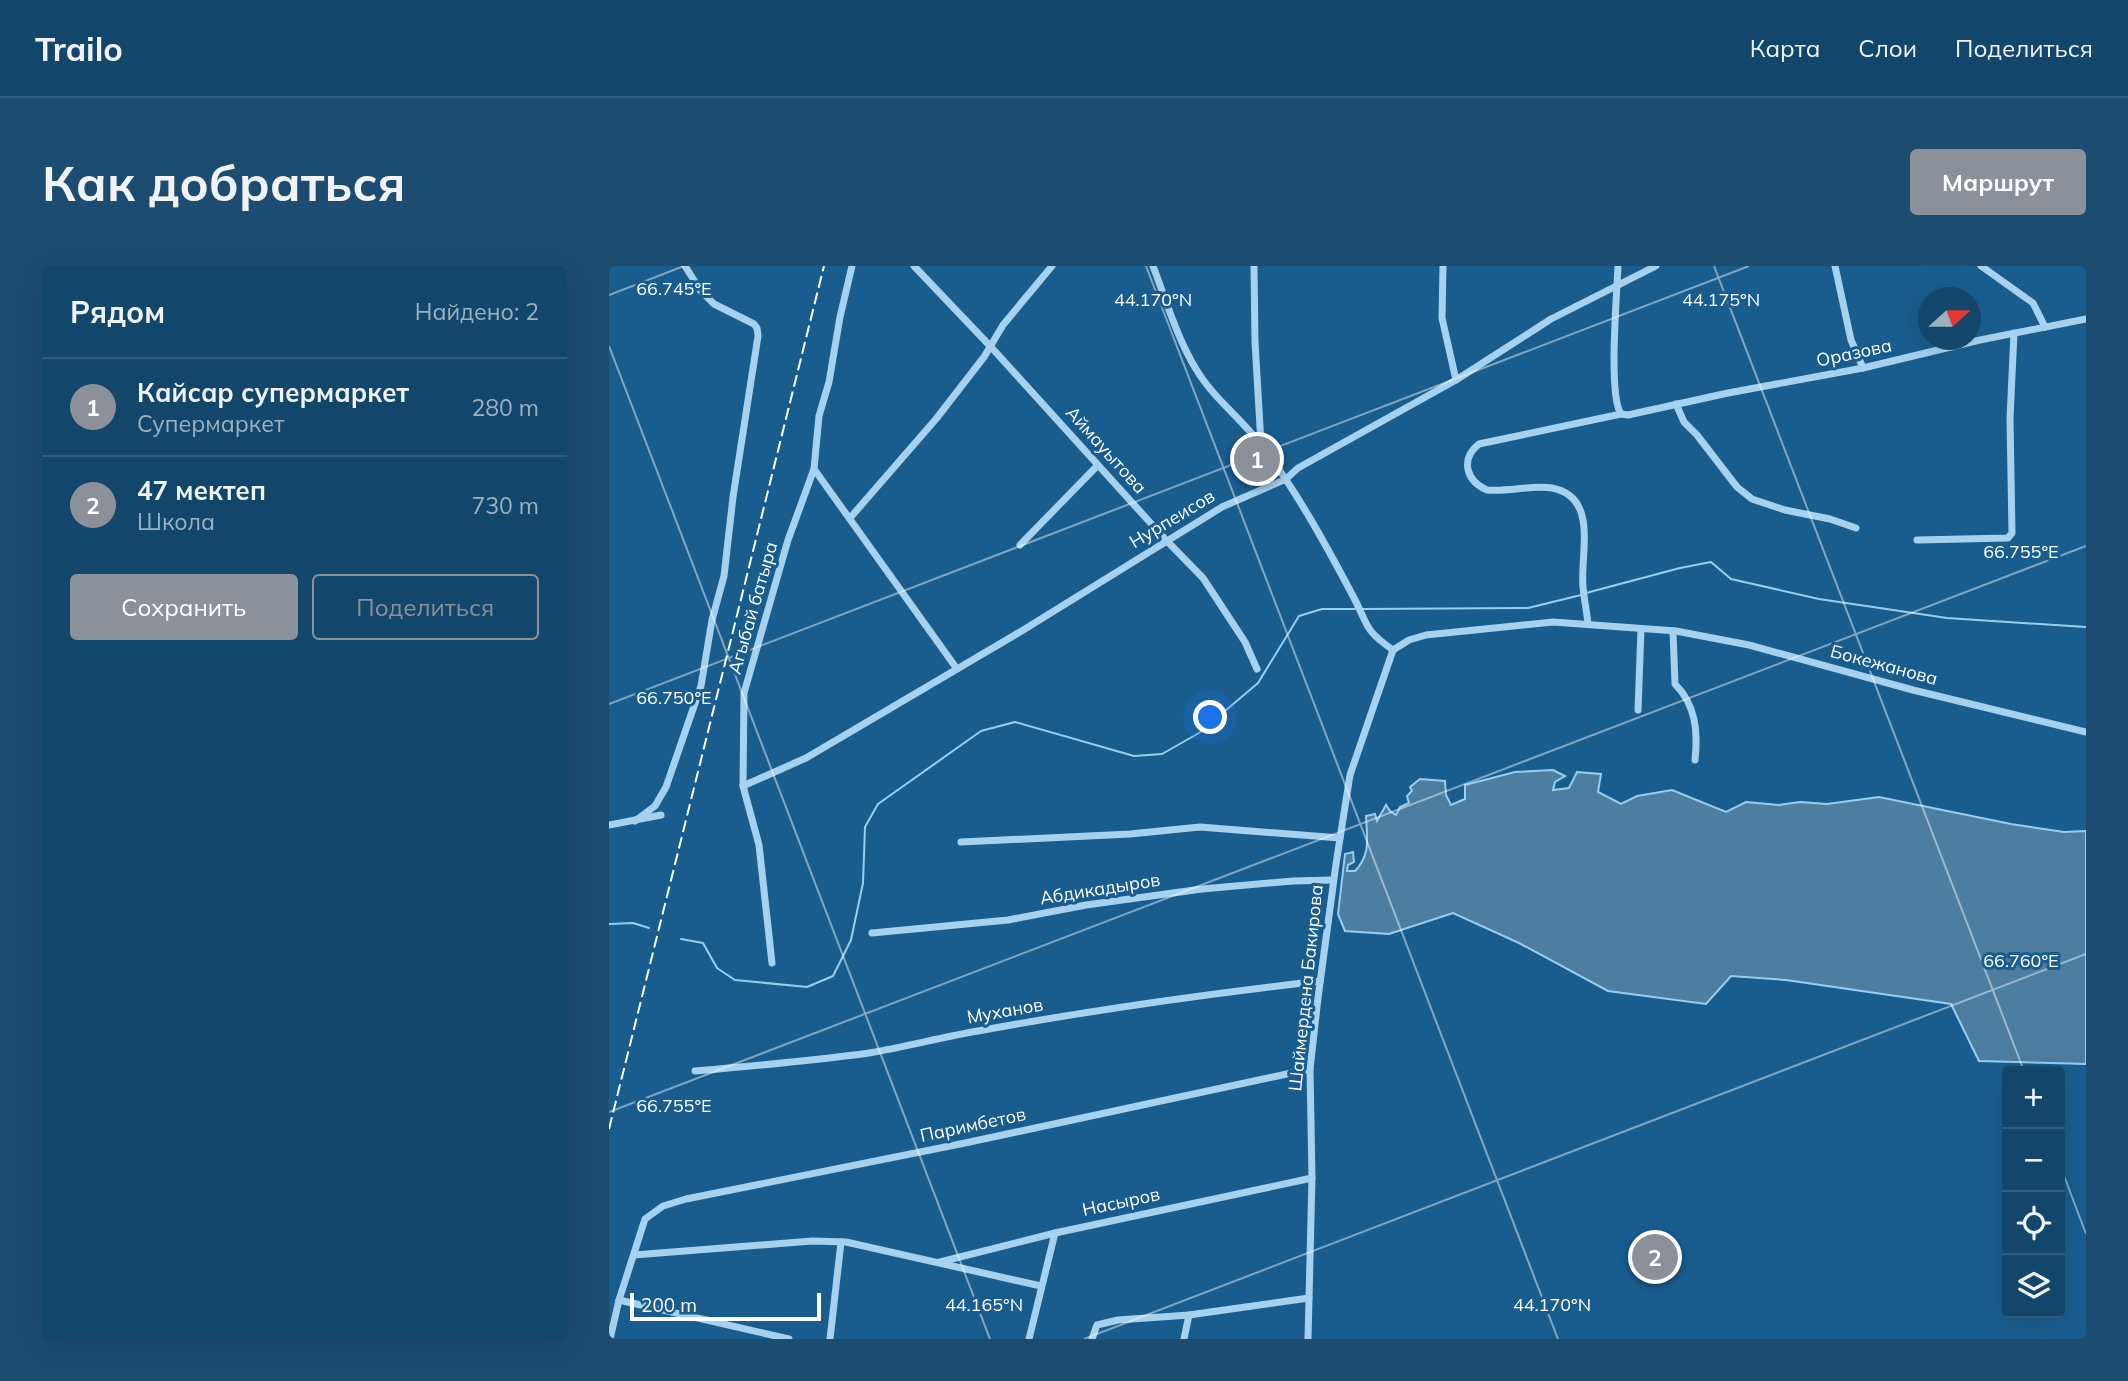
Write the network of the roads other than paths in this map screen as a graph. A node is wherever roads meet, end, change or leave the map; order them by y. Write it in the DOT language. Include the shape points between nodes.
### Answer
graph roads {
  1 [pos="685,266"];
  2 [pos="852,266"];
  3 [pos="914,266"];
  4 [pos="1052,266"];
  5 [pos="1153,266"];
  6 [pos="1254,266"];
  7 [pos="1443,266"];
  8 [pos="1618,266"];
  9 [pos="1656,266"];
  10 [pos="1835,266"];
  11 [pos="1981,266"];
  12 [pos="1617,284"];
  13 [pos="2086,319"];
  14 [pos="2045,327"];
  15 [pos="2014,333"];
  16 [pos="991,346"];
  17 [pos="1863,368"];
  18 [pos="1456,380"];
  19 [pos="1676,404"];
  20 [pos="1625,415"];
  21 [pos="1261,444"];
  22 [pos="1098,465"];
  23 [pos="814,469"];
  24 [pos="1286,479"];
  25 [pos="850,518"];
  26 [pos="1856,528"];
  27 [pos="1166,540"];
  28 [pos="1917,540"];
  29 [pos="1020,545"];
  30 [pos="1588,624"];
  31 [pos="1640,629"];
  32 [pos="1673,631"];
  33 [pos="1394,650"];
  34 [pos="957,669"];
  35 [pos="1257,669"];
  36 [pos="1639,710"];
  37 [pos="2086,732"];
  38 [pos="1695,760"];
  39 [pos="743,786"];
  40 [pos="661,815"];
  41 [pos="635,821"];
  42 [pos="609,825"];
  43 [pos="1340,838"];
  44 [pos="961,842"];
  45 [pos="1333,880"];
  46 [pos="872,933"];
  47 [pos="772,963"];
  48 [pos="1320,981"];
  49 [pos="1310,1069"];
  50 [pos="695,1071"];
  51 [pos="1312,1178"];
  52 [pos="1055,1233"];
  53 [pos="841,1242"];
  54 [pos="634,1255"];
  55 [pos="939,1263"];
  56 [pos="1041,1286"];
  57 [pos="1309,1298"];
  58 [pos="619,1300"];
  59 [pos="1189,1315"];
  60 [pos="610,1339"];
  61 [pos="789,1339"];
  62 [pos="830,1339"];
  63 [pos="1029,1339"];
  64 [pos="1092,1339"];
  65 [pos="1184,1339"];
  66 [pos="1308,1339"];
  1 -- 41 [label="street, Агыбай батыра" via="714,304 748,320 758,336 724,576 701,686 666,787 655,806"];
  2 -- 23 [label="street, Агыбай батыра" via="820,416"];
  3 -- 16 [label="street, Аймауытова"];
  4 -- 16 [label="street"];
  5 -- 21 [label="street" via="1197,372"];
  6 -- 21 [label="street"];
  7 -- 18 [label="street" via="1441,318"];
  8 -- 12 [label="street"];
  9 -- 12 [label="street, Нурпеисов"];
  10 -- 17 [label="street" via="1851,341"];
  11 -- 14 [label="street" via="2033,303"];
  12 -- 18 [label="street, Нурпеисов" via="1551,319"];
  12 -- 20 [label="street" via="1615,387 1617,409"];
  13 -- 14 [label="street, Оразова"];
  14 -- 15 [label="street, Оразова"];
  15 -- 17 [label="street, Оразова"];
  15 -- 28 [label="street" via="2012,533 2008,538"];
  16 -- 22 [label="street, Аймауытова"];
  16 -- 25 [label="street" via="936,419"];
  17 -- 19 [label="street, Оразова"];
  18 -- 24 [label="street, Нурпеисов" via="1339,443"];
  19 -- 20 [label="street, Оразова"];
  19 -- 26 [label="street" via="1684,422 1752,499"];
  20 -- 30 [label="street, Оразова" via="1479,444 1467,461 1471,478 1487,490 1554,489 1577,501 1583,519"];
  21 -- 24 [label="street"];
  22 -- 27 [label="street, Аймауытова"];
  22 -- 29 [label="street"];
  23 -- 25 [label="street"];
  23 -- 39 [label="street, Агыбай батыра" via="788,540 744,693"];
  24 -- 27 [label="street, Нурпеисов" via="1222,507"];
  24 -- 33 [label="street" via="1367,627"];
  25 -- 34 [label="street"];
  27 -- 34 [label="street, Нурпеисов"];
  27 -- 35 [label="street, Аймауытова" via="1203,578"];
  30 -- 31 [label="street, Бокежанова"];
  30 -- 33 [label="street, Бокежанова" via="1553,622 1426,635"];
  31 -- 32 [label="street, Бокежанова"];
  31 -- 36 [label="street"];
  32 -- 37 [label="street, Бокежанова" via="1748,645"];
  32 -- 38 [label="street" via="1675,684 1692,707"];
  33 -- 43 [label="street, Шаймердена Бакирова" via="1350,775"];
  34 -- 39 [label="street, Нурпеисов" via="806,758"];
  39 -- 47 [label="street, Агыбай батыра" via="759,845"];
  40 -- 41 [label="street"];
  41 -- 42 [label="street"];
  43 -- 44 [label="street" via="1200,827"];
  43 -- 45 [label="street, Шаймердена Бакирова"];
  45 -- 46 [label="street, Абдикадыров" via="1202,889 1008,920"];
  45 -- 48 [label="street, Шаймердена Бакирова"];
  48 -- 49 [label="street, Шаймердена Бакирова"];
  48 -- 50 [label="street, Муханов" via="1091,1012 873,1052"];
  49 -- 51 [label="street, Шаймердена Бакирова"];
  49 -- 54 [label="street, Паримбетов" via="686,1199 663,1206 645,1219"];
  51 -- 52 [label="street, Насыров"];
  51 -- 57 [label="street, Шаймердена Бакирова"];
  52 -- 55 [label="street, Насыров"];
  52 -- 56 [label="street"];
  53 -- 54 [label="street"];
  53 -- 55 [label="street"];
  53 -- 62 [label="street"];
  54 -- 58 [label="street"];
  55 -- 56 [label="street"];
  56 -- 63 [label="street"];
  57 -- 59 [label="street"];
  57 -- 66 [label="street, Шаймердена Бакирова"];
  58 -- 60 [label="street"];
  58 -- 61 [label="street"];
  59 -- 64 [label="street" via="1097,1325"];
  59 -- 65 [label="street"];
}
